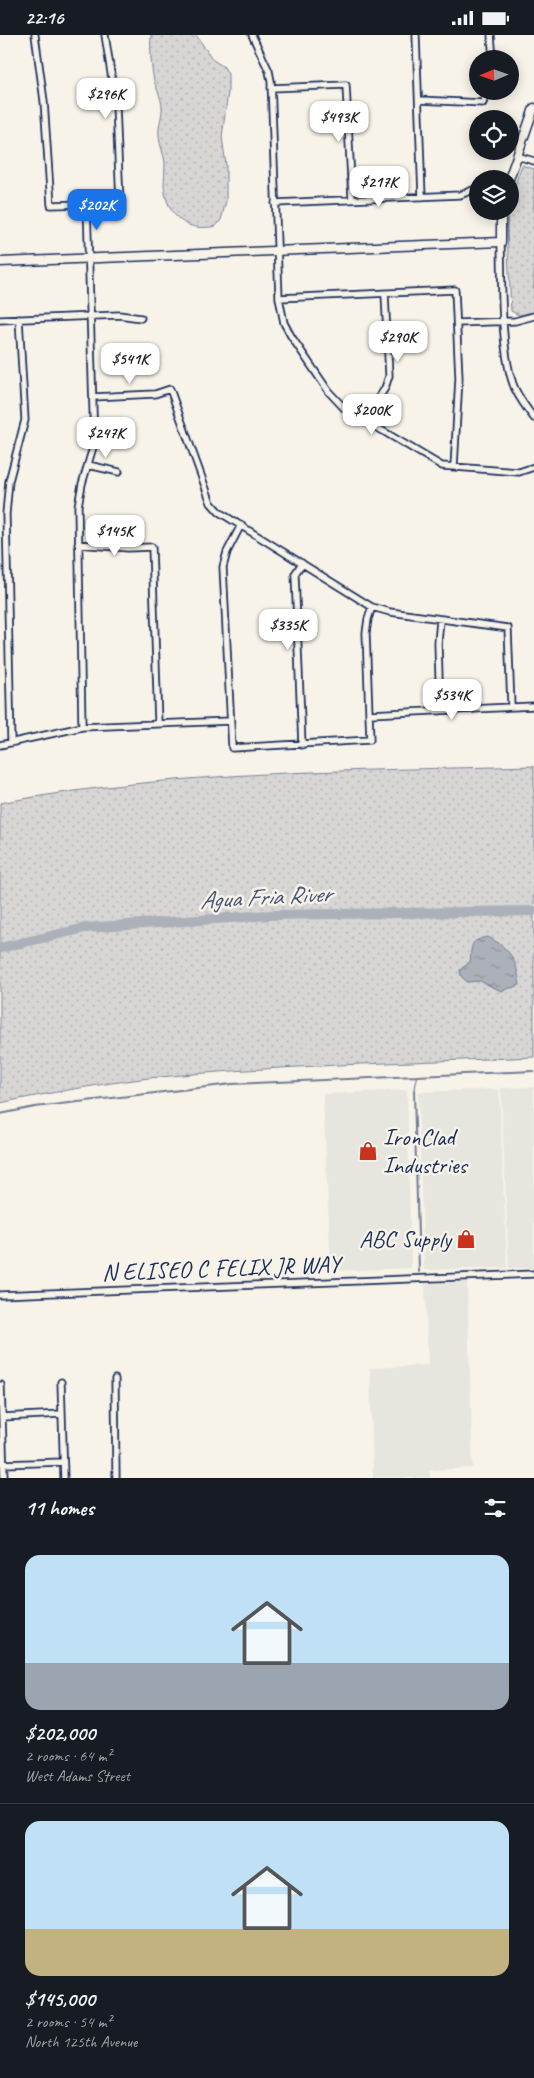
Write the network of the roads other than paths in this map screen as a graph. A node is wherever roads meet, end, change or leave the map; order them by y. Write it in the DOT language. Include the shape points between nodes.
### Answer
graph roads {
  1 [pos="35,35"];
  2 [pos="105,35"];
  3 [pos="252,35"];
  4 [pos="416,35"];
  5 [pos="491,35"];
  6 [pos="492,50"];
  7 [pos="271,88"];
  8 [pos="418,100"];
  9 [pos="485,100"];
  10 [pos="534,108"];
  11 [pos="519,149"];
  12 [pos="519,156"];
  13 [pos="534,161"];
  14 [pos="469,192"];
  15 [pos="422,197"];
  16 [pos="352,199"];
  17 [pos="275,203"];
  18 [pos="87,204"];
  19 [pos="501,220"];
  20 [pos="501,242"];
  21 [pos="278,251"];
  22 [pos="88,259"];
  23 [pos="0,262"];
  24 [pos="385,293"];
  25 [pos="279,298"];
  26 [pos="90,316"];
  27 [pos="534,316"];
  28 [pos="141,318"];
  29 [pos="19,319"];
  30 [pos="0,320"];
  31 [pos="504,321"];
  32 [pos="458,323"];
  33 [pos="93,397"];
  34 [pos="534,418"];
  35 [pos="365,420"];
  36 [pos="88,465"];
  37 [pos="454,467"];
  38 [pos="534,467"];
  39 [pos="119,472"];
  40 [pos="3,514"];
  41 [pos="241,525"];
  42 [pos="78,544"];
  43 [pos="302,563"];
  44 [pos="372,607"];
  45 [pos="440,620"];
  46 [pos="511,706"];
  47 [pos="534,706"];
  48 [pos="440,711"];
  49 [pos="370,714"];
  50 [pos="230,721"];
  51 [pos="158,723"];
  52 [pos="82,727"];
  53 [pos="11,743"];
  54 [pos="0,745"];
  55 [pos="302,745"];
  56 [pos="534,1274"];
  57 [pos="0,1295"];
  58 [pos="115,1379"];
  59 [pos="61,1383"];
  60 [pos="1,1385"];
  61 [pos="62,1414"];
  62 [pos="2,1417"];
  63 [pos="63,1462"];
  64 [pos="3,1464"];
  65 [pos="4,1478"];
  66 [pos="64,1478"];
  67 [pos="116,1478"];
  1 -- 18 [label="street" via="44,101 51,205"];
  2 -- 18 [label="street" via="116,105 120,203"];
  3 -- 7 [label="street" via="269,71"];
  4 -- 8 [label="street"];
  5 -- 6 [label="street"];
  7 -- 16 [label="street" via="346,85"];
  7 -- 17 [label="street"];
  8 -- 9 [label="street" via="484,103"];
  8 -- 15 [label="street"];
  10 -- 11 [label="street"];
  12 -- 13 [label="street"];
  14 -- 15 [label="street"];
  15 -- 16 [label="street"];
  16 -- 17 [label="street"];
  17 -- 21 [label="street"];
  18 -- 22 [label="street"];
  19 -- 20 [label="street"];
  20 -- 21 [label="street"];
  20 -- 31 [label="street"];
  21 -- 22 [label="street"];
  21 -- 25 [label="street"];
  22 -- 23 [label="street"];
  22 -- 26 [label="street"];
  24 -- 25 [label="street"];
  24 -- 32 [label="street" via="455,290"];
  24 -- 35 [label="street" via="389,376"];
  25 -- 35 [label="street" via="284,323 329,392 344,407"];
  26 -- 28 [label="street"];
  26 -- 29 [label="street"];
  26 -- 33 [label="street"];
  27 -- 31 [label="street"];
  29 -- 30 [label="street"];
  29 -- 40 [label="street" via="25,420"];
  31 -- 32 [label="street"];
  31 -- 34 [label="street" via="508,365 515,387"];
  32 -- 37 [label="street"];
  33 -- 36 [label="street" via="94,444"];
  33 -- 41 [label="street" via="155,395 170,389 211,503 219,512"];
  35 -- 37 [label="street" via="442,466"];
  36 -- 39 [label="street"];
  36 -- 42 [label="street" via="78,506"];
  37 -- 38 [label="street" via="519,472"];
  40 -- 53 [label="street"];
  41 -- 43 [label="street"];
  41 -- 50 [label="street" via="223,567"];
  42 -- 51 [label="street" via="152,547"];
  42 -- 52 [label="street"];
  43 -- 44 [label="street"];
  43 -- 55 [label="street" via="295,575"];
  44 -- 45 [label="street"];
  44 -- 49 [label="street" via="366,633"];
  45 -- 46 [label="street" via="508,628"];
  45 -- 48 [label="street"];
  46 -- 47 [label="street"];
  46 -- 48 [label="street"];
  48 -- 49 [label="street"];
  49 -- 55 [label="street" via="370,741"];
  50 -- 51 [label="street"];
  50 -- 55 [label="street" via="232,748"];
  51 -- 52 [label="street"];
  52 -- 53 [label="street"];
  53 -- 54 [label="street"];
  56 -- 57 [label="street, N ELISEO C FELIX JR WAY"];
  58 -- 67 [label="street"];
  59 -- 61 [label="street"];
  60 -- 62 [label="street"];
  61 -- 62 [label="street"];
  61 -- 63 [label="street"];
  62 -- 64 [label="street"];
  63 -- 64 [label="street"];
  63 -- 66 [label="street"];
  64 -- 65 [label="street"];
}
